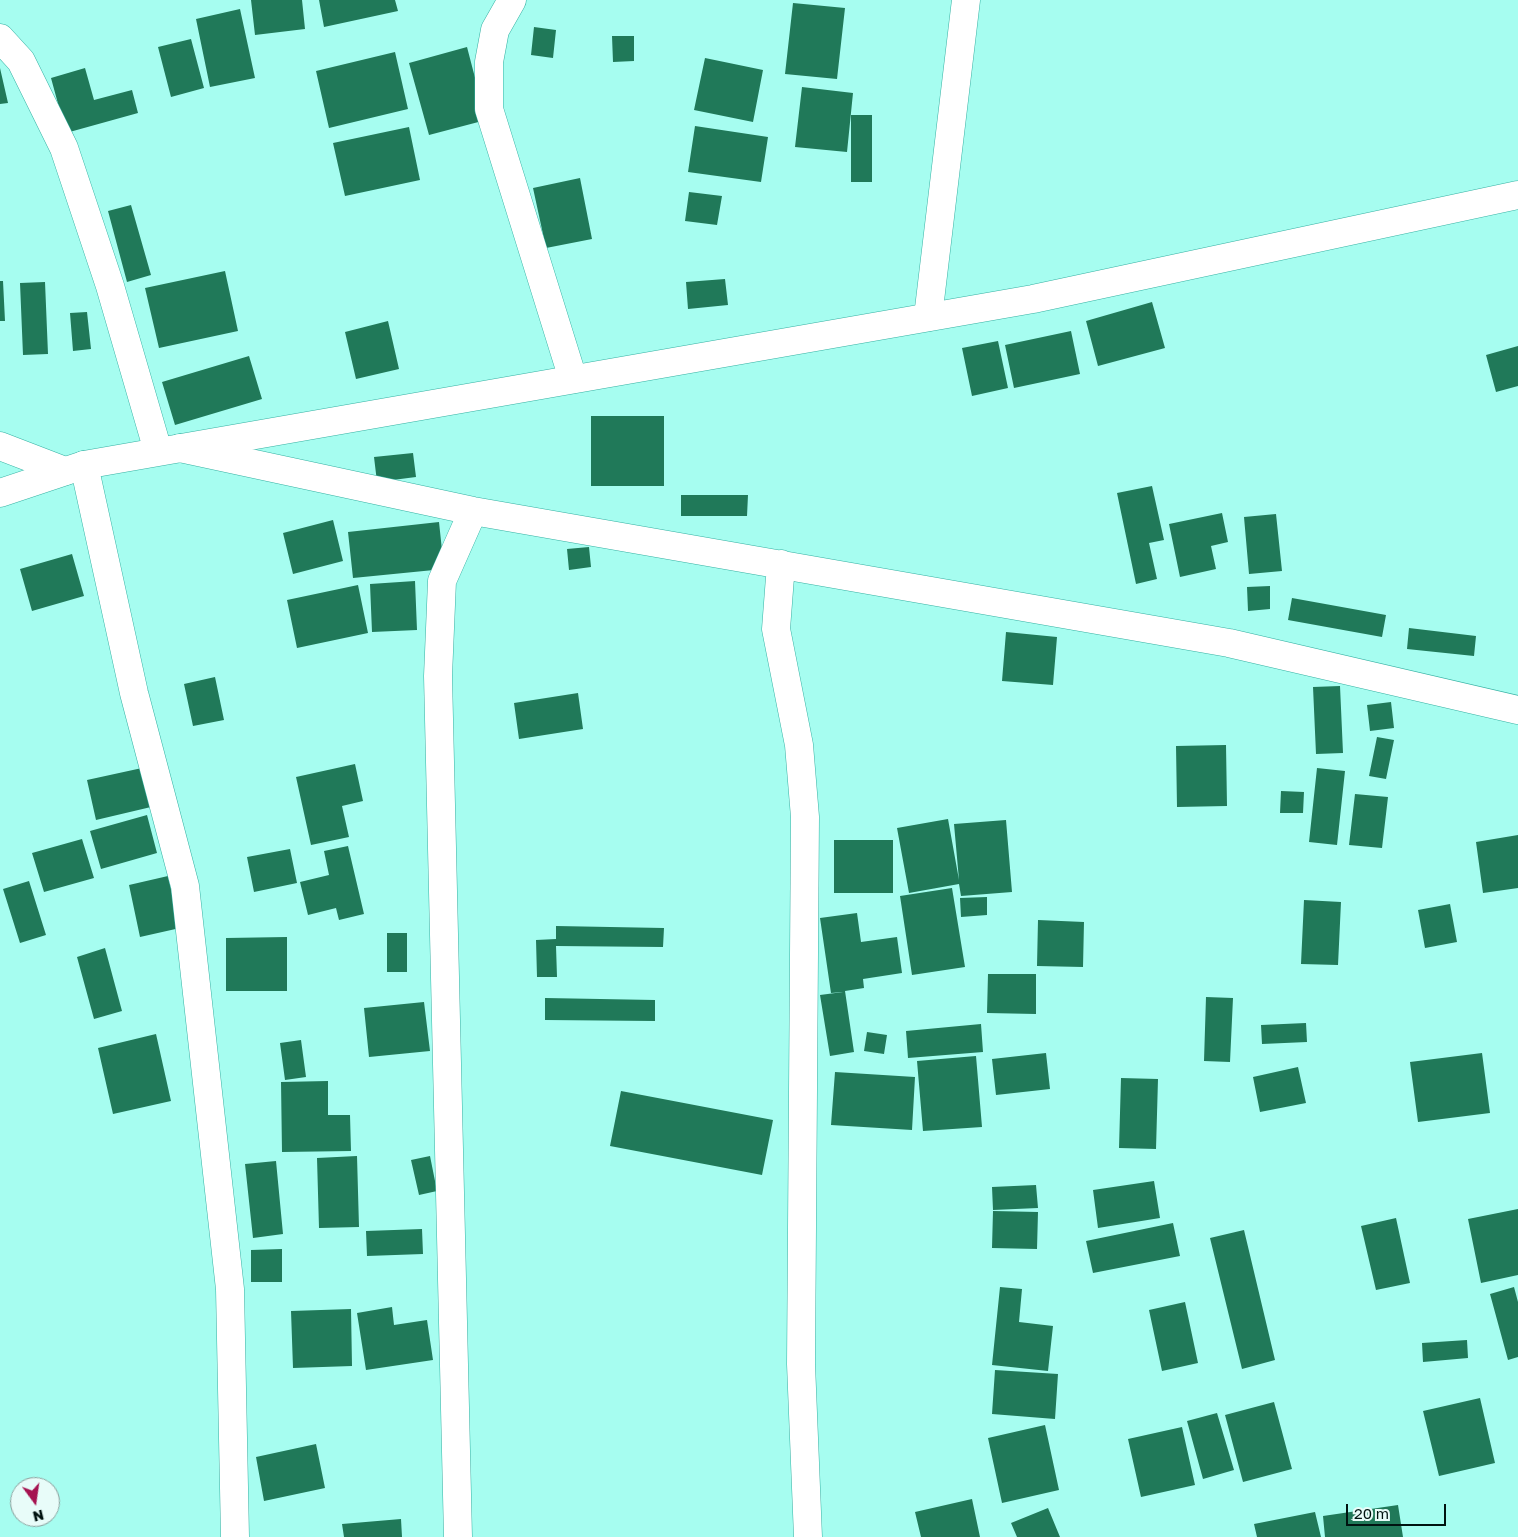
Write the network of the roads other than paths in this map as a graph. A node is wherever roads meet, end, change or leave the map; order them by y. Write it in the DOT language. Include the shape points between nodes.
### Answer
graph roads {
  1 [pos="512,0"];
  2 [pos="966,0"];
  3 [pos="0,38"];
  4 [pos="1518,195"];
  5 [pos="928,317"];
  6 [pos="573,379"];
  7 [pos="0,446"];
  8 [pos="169,449"];
  9 [pos="75,468"];
  10 [pos="0,493"];
  11 [pos="473,511"];
  12 [pos="781,564"];
  13 [pos="1518,710"];
  14 [pos="235,1537"];
  15 [pos="458,1537"];
  16 [pos="808,1537"];
  1 -- 6 [label="street" via="495,30 489,62 489,108"];
  2 -- 5 [label="street"];
  3 -- 8 [label="street" via="21,61 64,148"];
  4 -- 5 [label="street" via="1033,299"];
  5 -- 6 [label="street"];
  6 -- 8 [label="street"];
  7 -- 9 [label="street"];
  8 -- 9 [label="street"];
  8 -- 11 [label="street"];
  9 -- 10 [label="street"];
  9 -- 14 [label="street" via="185,886 230,1289"];
  11 -- 12 [label="street"];
  11 -- 15 [label="street" via="442,580 438,676"];
  12 -- 13 [label="street" via="1229,642"];
  12 -- 16 [label="street" via="776,629 799,745 805,817 801,1364"];
}
